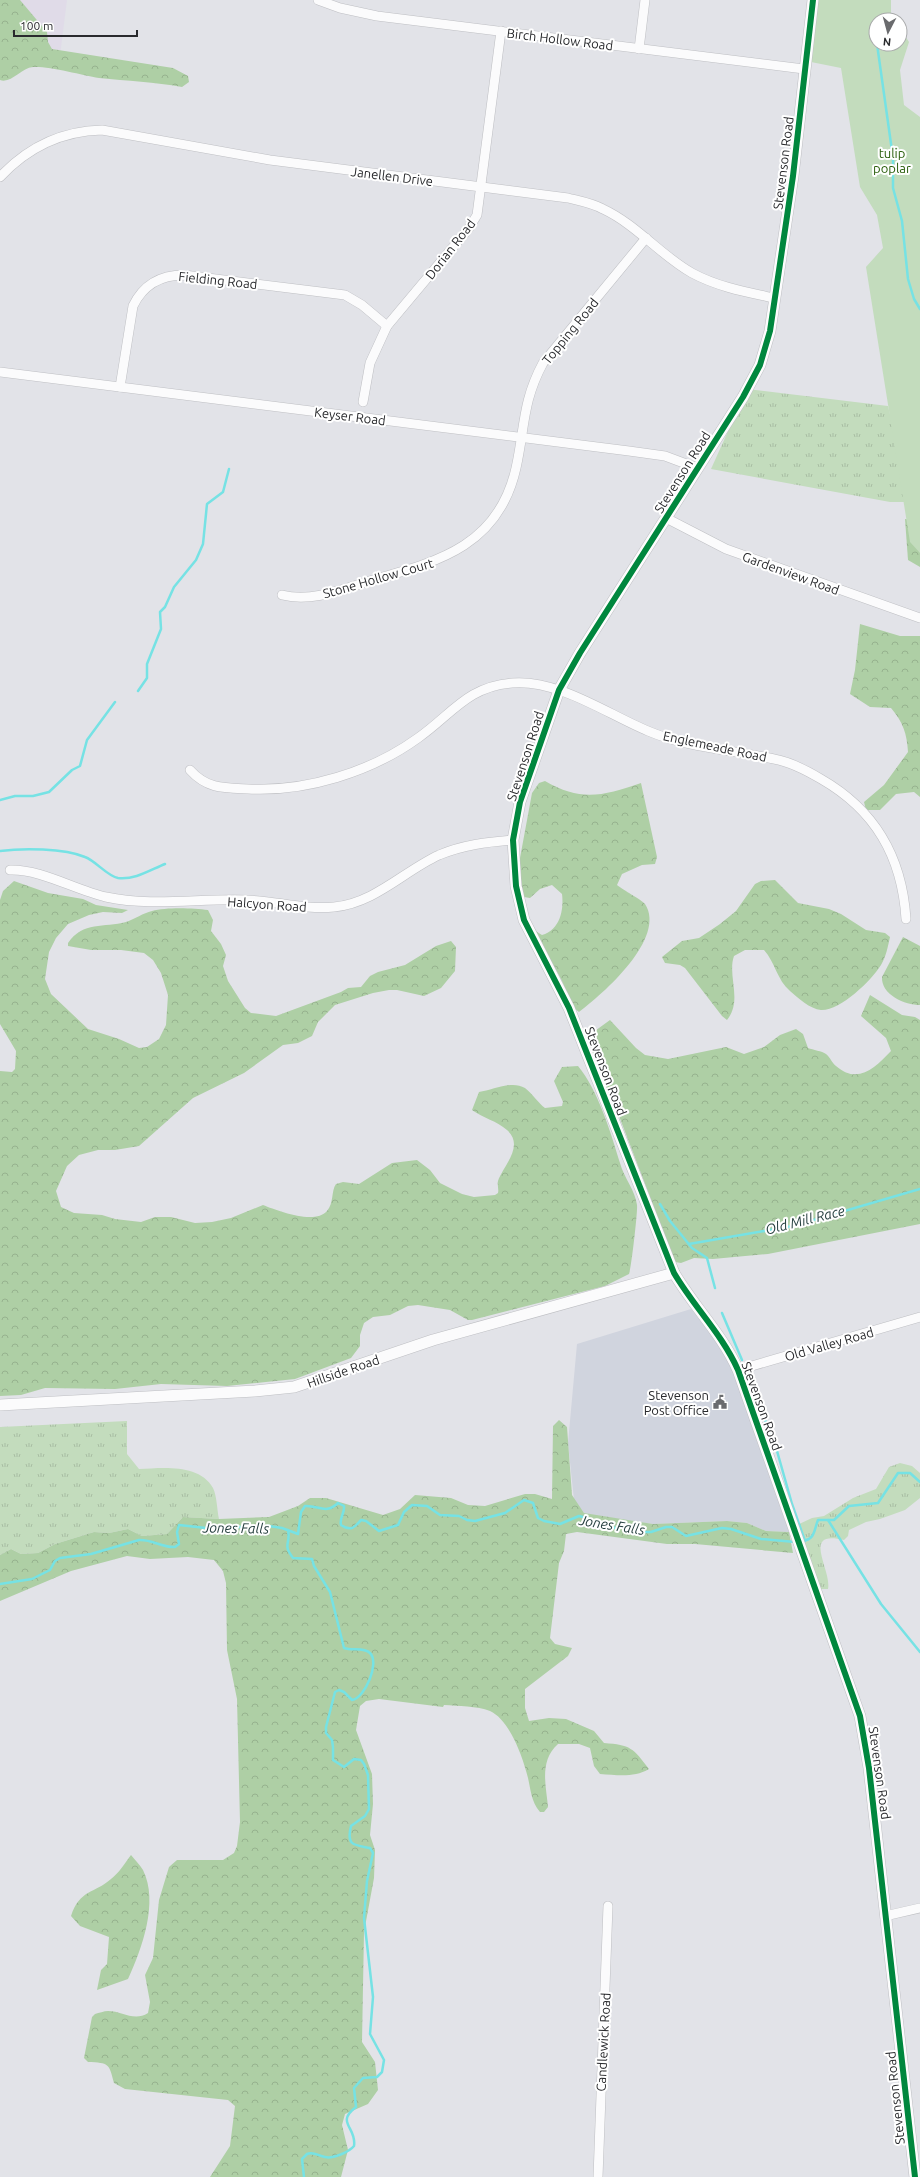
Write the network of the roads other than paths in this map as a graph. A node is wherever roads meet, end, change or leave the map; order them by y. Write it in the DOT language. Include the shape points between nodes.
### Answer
graph roads {
  1 [pos="318,0"];
  2 [pos="645,0"];
  3 [pos="813,0"];
  4 [pos="342,4"];
  5 [pos="501,31"];
  6 [pos="639,49"];
  7 [pos="804,69"];
  8 [pos="0,177"];
  9 [pos="482,187"];
  10 [pos="646,238"];
  11 [pos="774,298"];
  12 [pos="387,326"];
  13 [pos="0,372"];
  14 [pos="120,387"];
  15 [pos="363,402"];
  16 [pos="521,437"];
  17 [pos="697,468"];
  18 [pos="666,518"];
  19 [pos="282,595"];
  20 [pos="920,618"];
  21 [pos="559,690"];
  22 [pos="190,770"];
  23 [pos="513,840"];
  24 [pos="10,870"];
  25 [pos="906,919"];
  26 [pos="674,1273"];
  27 [pos="920,1317"];
  28 [pos="738,1370"];
  29 [pos="0,1405"];
  30 [pos="608,1906"];
  31 [pos="920,1908"];
  32 [pos="886,1916"];
  33 [pos="598,2177"];
  34 [pos="915,2177"];
  1 -- 4 [label="street, Birch Hollow Road"];
  2 -- 6 [label="street"];
  3 -- 7 [label="street, Stevenson Road"];
  4 -- 5 [label="street, Birch Hollow Road" via="377,16"];
  5 -- 6 [label="street, Birch Hollow Road"];
  5 -- 9 [label="street, Dorian Road"];
  6 -- 7 [label="street, Birch Hollow Road"];
  7 -- 11 [label="street, Stevenson Road" via="793,176"];
  8 -- 9 [label="street, Janellen Drive" via="22,156 48,140 76,132 102,130 270,160"];
  9 -- 10 [label="street, Janellen Drive" via="588,203 613,214"];
  9 -- 12 [label="street, Dorian Road" via="479,207 473,222"];
  10 -- 11 [label="street, Janellen Drive" via="680,266 704,279"];
  10 -- 16 [label="street, Topping Road" via="543,363 528,396"];
  11 -- 17 [label="street, Stevenson Road" via="766,344 754,376"];
  12 -- 14 [label="street, Fielding Road" via="362,305 345,295 184,275 168,276 147,287 133,306"];
  12 -- 15 [label="street, Dorian Road" via="370,363"];
  13 -- 14 [label="street, Keyser Road"];
  14 -- 16 [label="street, Keyser Road"];
  16 -- 17 [label="street, Keyser Road" via="649,454 679,460"];
  16 -- 19 [label="street, Stone Hollow Court" via="516,468 503,501 485,527 466,545 446,557 422,566 313,597 292,598"];
  17 -- 18 [label="street, Stevenson Road"];
  18 -- 20 [label="street, Gardenview Road" via="726,550"];
  18 -- 21 [label="street, Stevenson Road"];
  21 -- 22 [label="street, Englemeade Road" via="514,682 485,688 465,699 418,738 387,757 344,775 319,782 276,788 227,788 199,781"];
  21 -- 23 [label="street, Stevenson Road" via="520,802"];
  21 -- 25 [label="street, Englemeade Road" via="649,731 692,744 796,765 836,787 857,804 885,840 900,879"];
  23 -- 24 [label="street, Halcyon Road" via="463,846 419,866 385,889 352,904 335,907 246,900 125,900 105,897 29,872"];
  23 -- 26 [label="street, Stevenson Road" via="516,886 524,920 569,1008"];
  26 -- 28 [label="street, Stevenson Road" via="693,1303 724,1342"];
  26 -- 29 [label="street, Hillside Road" via="433,1340 294,1387 247,1392"];
  27 -- 28 [label="street, Old Valley Road"];
  28 -- 32 [label="street, Stevenson Road" via="860,1716"];
  30 -- 33 [label="street, Candlewick Road"];
  31 -- 32 [label="street"];
  32 -- 34 [label="street, Stevenson Road"];
}
